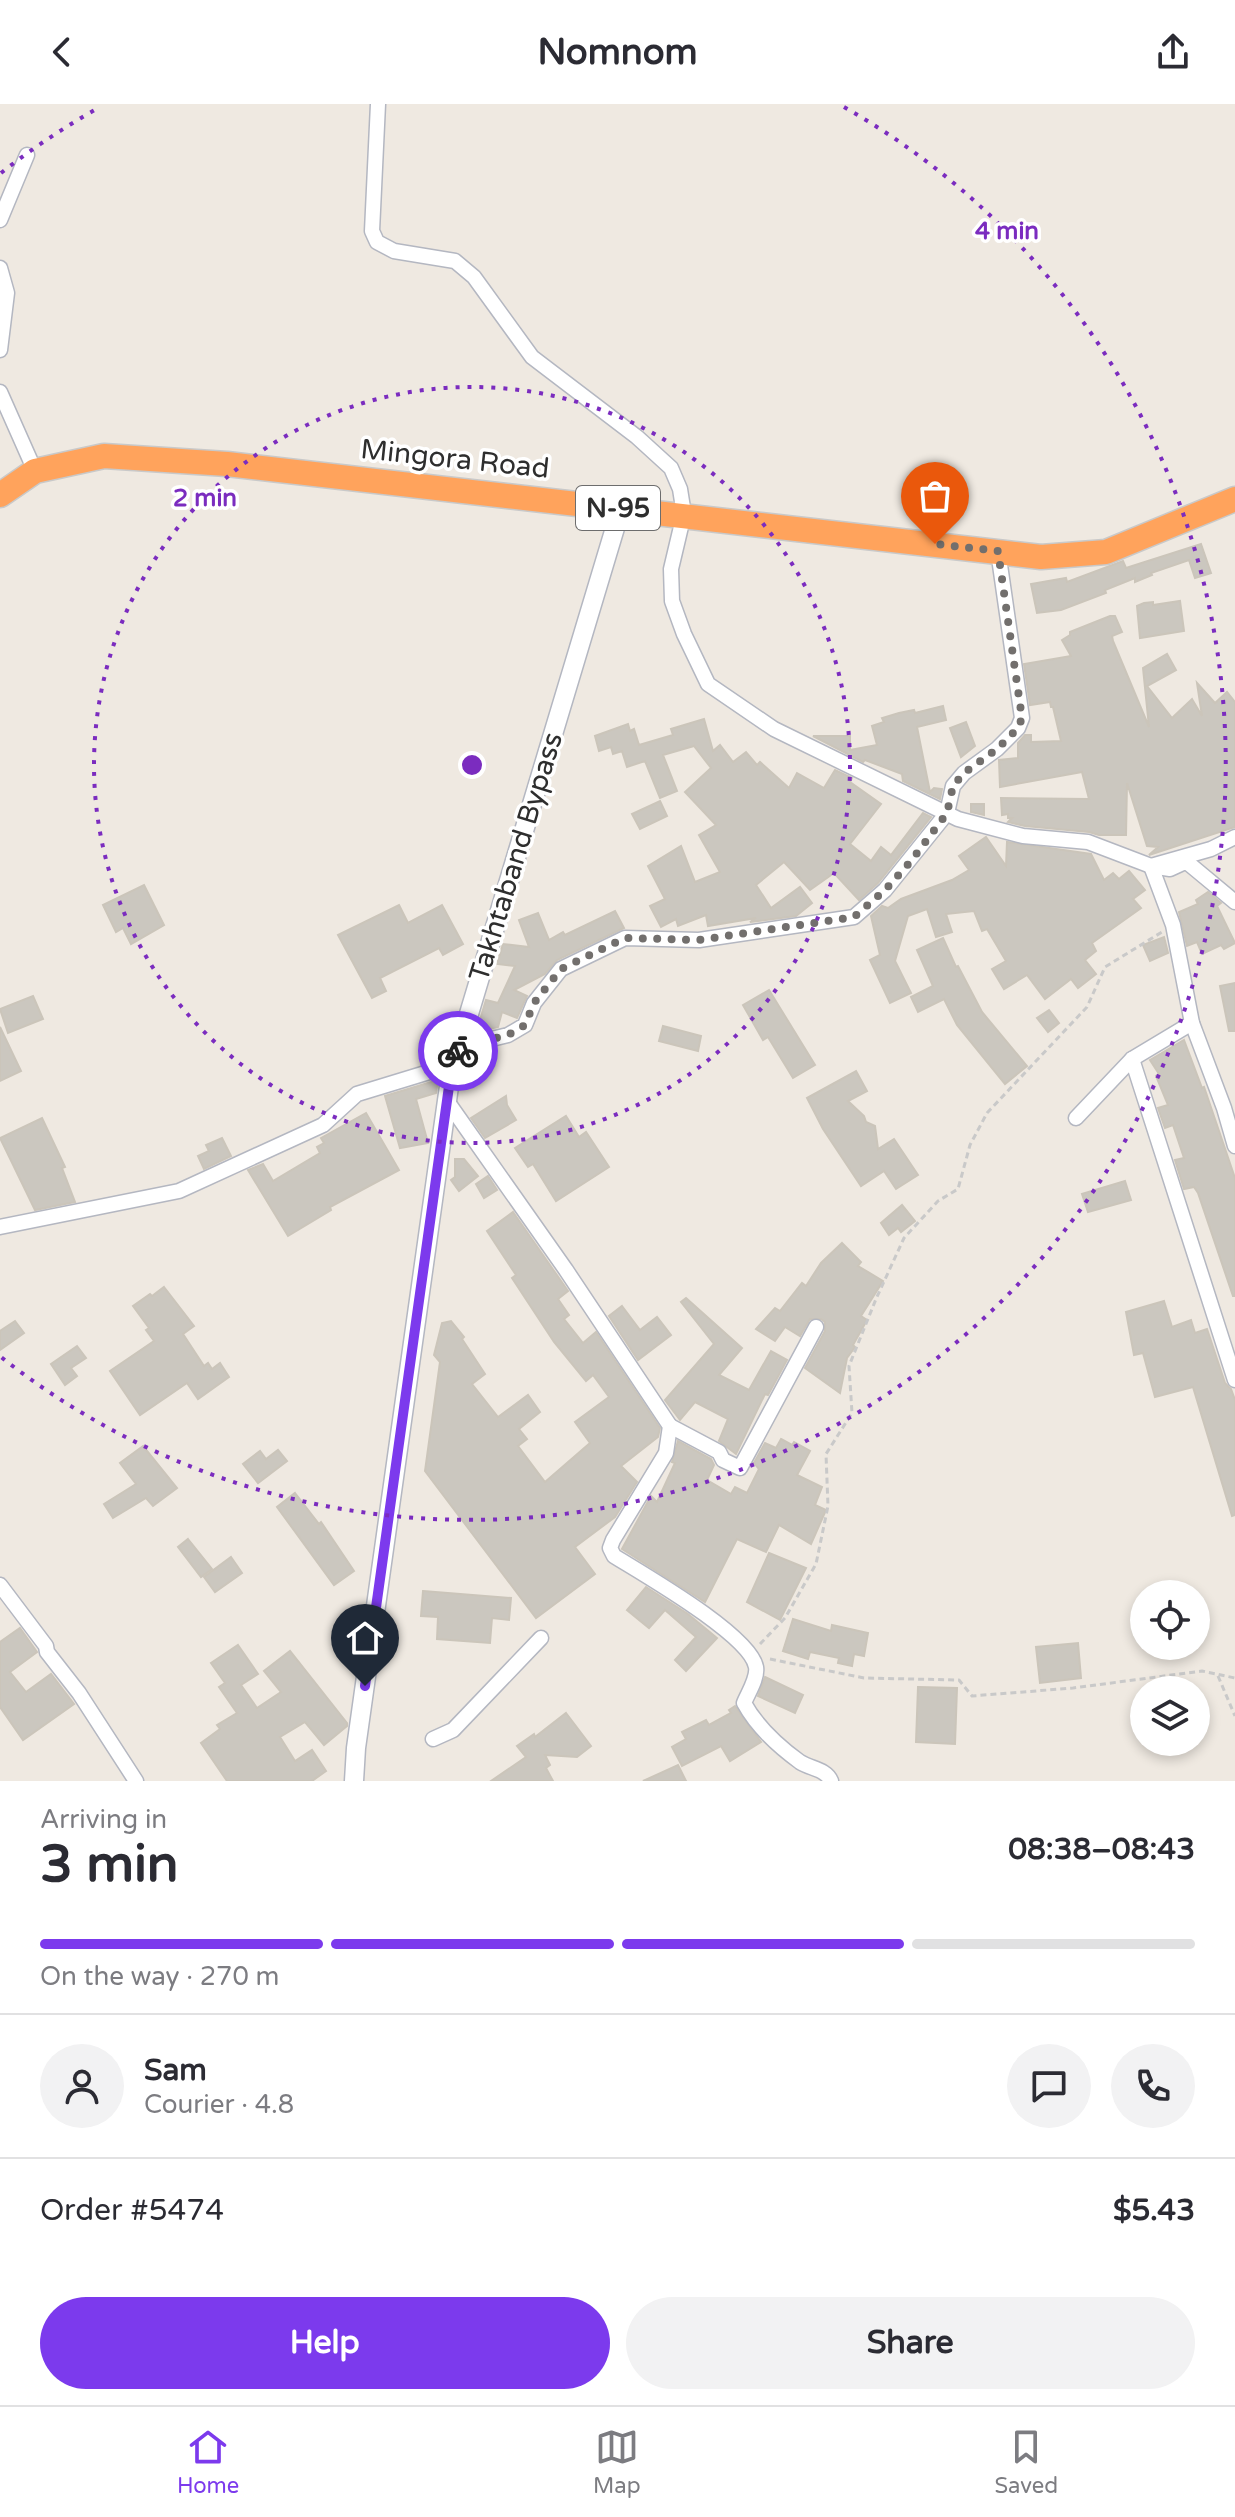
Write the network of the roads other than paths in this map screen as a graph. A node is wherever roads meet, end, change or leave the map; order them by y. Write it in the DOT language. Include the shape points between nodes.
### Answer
graph roads {
  1 [pos="378,104"];
  2 [pos="27,155"];
  3 [pos="0,220"];
  4 [pos="0,268"];
  5 [pos="0,350"];
  6 [pos="0,392"];
  7 [pos="35,471"];
  8 [pos="0,495"];
  9 [pos="1235,499"];
  10 [pos="621,508"];
  11 [pos="684,514"];
  12 [pos="998,551"];
  13 [pos="947,813"];
  14 [pos="1235,837"];
  15 [pos="1151,866"];
  16 [pos="1235,902"];
  17 [pos="1192,1023"];
  18 [pos="455,1056"];
  19 [pos="1132,1059"];
  20 [pos="447,1101"];
  21 [pos="1076,1118"];
  22 [pos="1235,1146"];
  23 [pos="0,1227"];
  24 [pos="816,1327"];
  25 [pos="1235,1380"];
  26 [pos="670,1426"];
  27 [pos="0,1585"];
  28 [pos="541,1638"];
  29 [pos="433,1739"];
  30 [pos="136,1781"];
  31 [pos="354,1781"];
  32 [pos="831,1781"];
  1 -- 11 [label="street" via="372,231 377,242 394,251 455,261 474,277 532,357 671,468"];
  2 -- 3 [label="street"];
  4 -- 5 [label="street" via="7,293"];
  6 -- 7 [label="street"];
  7 -- 8 [label="highway, Mingora Road / N-95"];
  7 -- 10 [label="highway, Mingora Road / N-95" via="104,456 227,464"];
  9 -- 12 [label="highway, Mingora Road / N-95" via="1106,552 1041,557"];
  10 -- 11 [label="highway, Mingora Road / N-95"];
  10 -- 18 [label="main road, Takhtaband Bypass"];
  11 -- 12 [label="highway, Mingora Road / N-95"];
  11 -- 13 [label="street" via="671,569 672,601 708,684 774,729"];
  12 -- 13 [label="street" via="1022,718 997,749 953,786"];
  13 -- 15 [label="street" via="1023,836 1088,842"];
  13 -- 18 [label="street" via="885,890 854,917 699,940 625,938 561,969 534,1003 525,1025"];
  14 -- 15 [label="street"];
  15 -- 16 [label="street" via="1170,869 1188,863"];
  15 -- 17 [label="street" via="1173,925"];
  17 -- 19 [label="street"];
  17 -- 22 [label="street"];
  18 -- 20 [label="main road, Takhtaband Bypass"];
  18 -- 23 [label="street" via="357,1094 323,1125 179,1191"];
  19 -- 21 [label="street"];
  19 -- 25 [label="street"];
  20 -- 26 [label="street"];
  20 -- 31 [label="main road, Takhtaband Bypass"];
  24 -- 26 [label="street" via="740,1468"];
  26 -- 32 [label="street" via="666,1453 610,1548 614,1556 735,1637 756,1665 744,1703 751,1715 772,1740"];
  27 -- 30 [label="street"];
  28 -- 29 [label="street" via="453,1730"];
}
